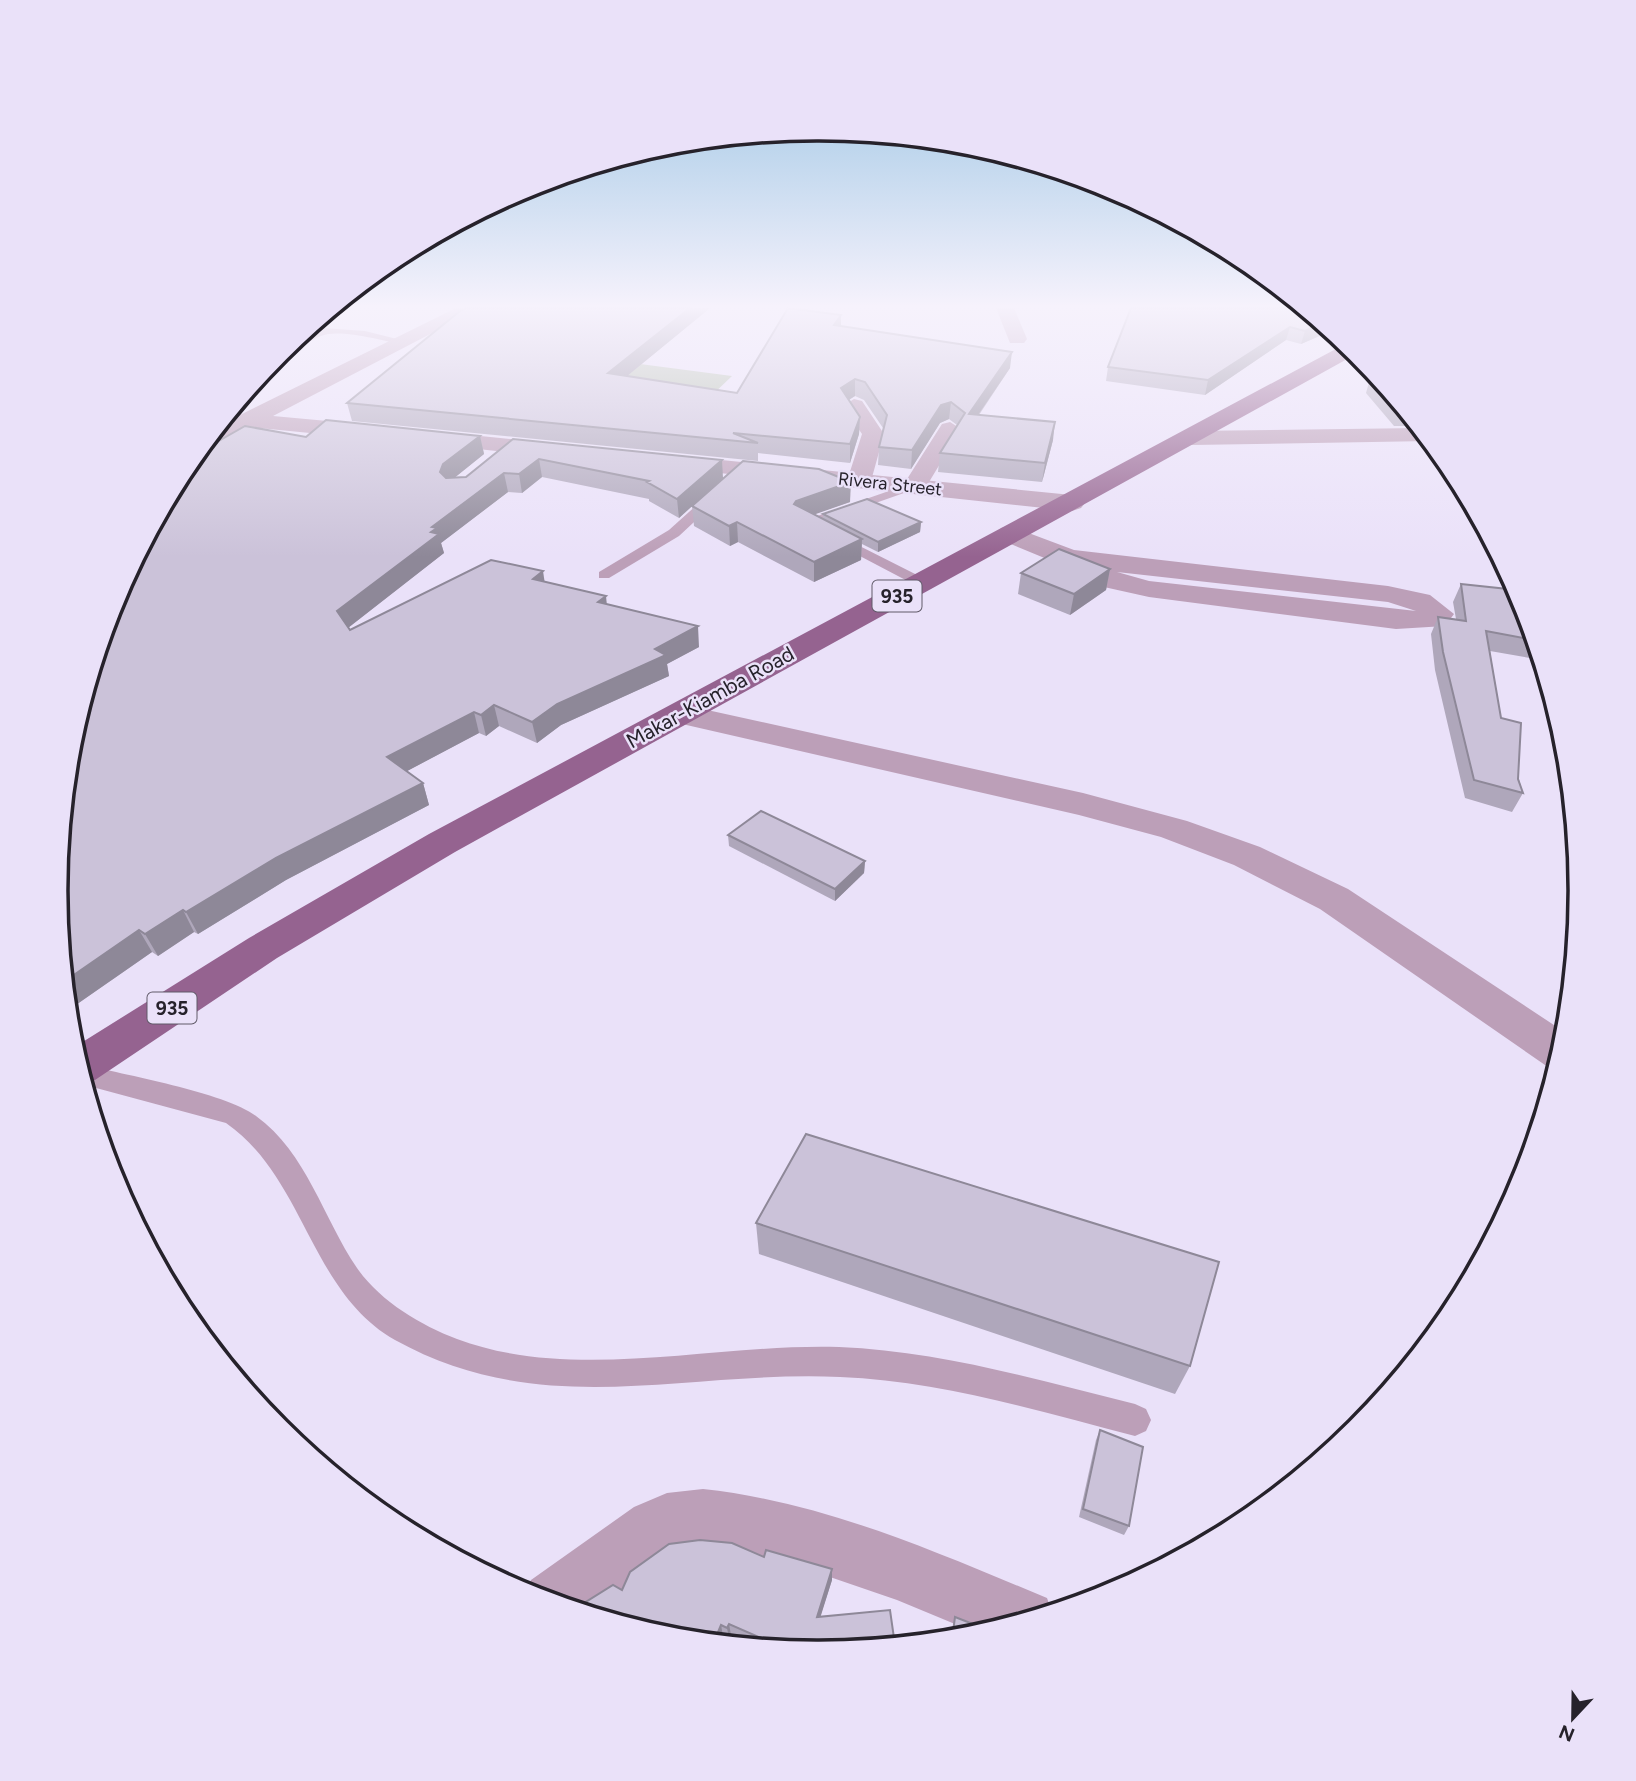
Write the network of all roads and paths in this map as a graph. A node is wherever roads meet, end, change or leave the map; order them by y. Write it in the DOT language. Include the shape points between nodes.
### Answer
graph roads {
  1 [pos="306,391"];
  2 [pos="1275,391"];
  3 [pos="854,407"];
  4 [pos="248,420"];
  5 [pos="950,429"];
  6 [pos="223,434"];
  7 [pos="1414,435"];
  8 [pos="1191,438"];
  9 [pos="512,446"];
  10 [pos="580,453"];
  11 [pos="648,460"];
  12 [pos="491,463"];
  13 [pos="744,470"];
  14 [pos="859,481"];
  15 [pos="915,487"];
  16 [pos="1072,503"];
  17 [pos="1010,534"];
  18 [pos="1069,558"];
  19 [pos="604,575"];
  20 [pos="922,583"];
  21 [pos="680,714"];
  22 [pos="1551,1046"];
  23 [pos="88,1061"];
  24 [pos="92,1077"];
  25 [pos="1135,1420"];
  26 [pos="563,1595"];
  27 [pos="1012,1615"];
  1 -- 4 [label="street"];
  2 -- 8 [label="main road, Makar-Kiamba Road / 935"];
  3 -- 14 [label="street" via="873,434"];
  4 -- 6 [label="street"];
  4 -- 9 [label="street"];
  5 -- 15 [label="street"];
  7 -- 8 [label="street"];
  8 -- 16 [label="main road, Makar-Kiamba Road / 935"];
  9 -- 10 [label="street"];
  9 -- 12 [label="street"];
  11 -- 13 [label="street, Rivera Street"];
  13 -- 14 [label="street, Rivera Street"];
  13 -- 19 [label="lane" via="674,533"];
  14 -- 15 [label="street, Rivera Street"];
  15 -- 16 [label="street, Rivera Street"];
  15 -- 20 [label="lane" via="804,523"];
  16 -- 17 [label="main road, Makar-Kiamba Road / 935"];
  17 -- 18 [label="street"];
  17 -- 20 [label="main road, Makar-Kiamba Road / 935"];
  18 -- 18 [label="street" via="1114,581 1149,589 1396,620 1436,620 1440,614 1420,601 1388,594"];
  20 -- 21 [label="main road, Makar-Kiamba Road / 935"];
  21 -- 22 [label="street" via="1083,804 1174,829 1247,856 1334,899"];
  21 -- 23 [label="main road, Makar-Kiamba Road / 935" via="442,843 263,948"];
  24 -- 25 [label="lane" via="233,1114 253,1125 298,1183 349,1281 403,1328 448,1351 505,1368 573,1373 865,1364 945,1373"];
  26 -- 27 [label="street" via="645,1534 666,1523 703,1519 764,1527 873,1560"];
}
